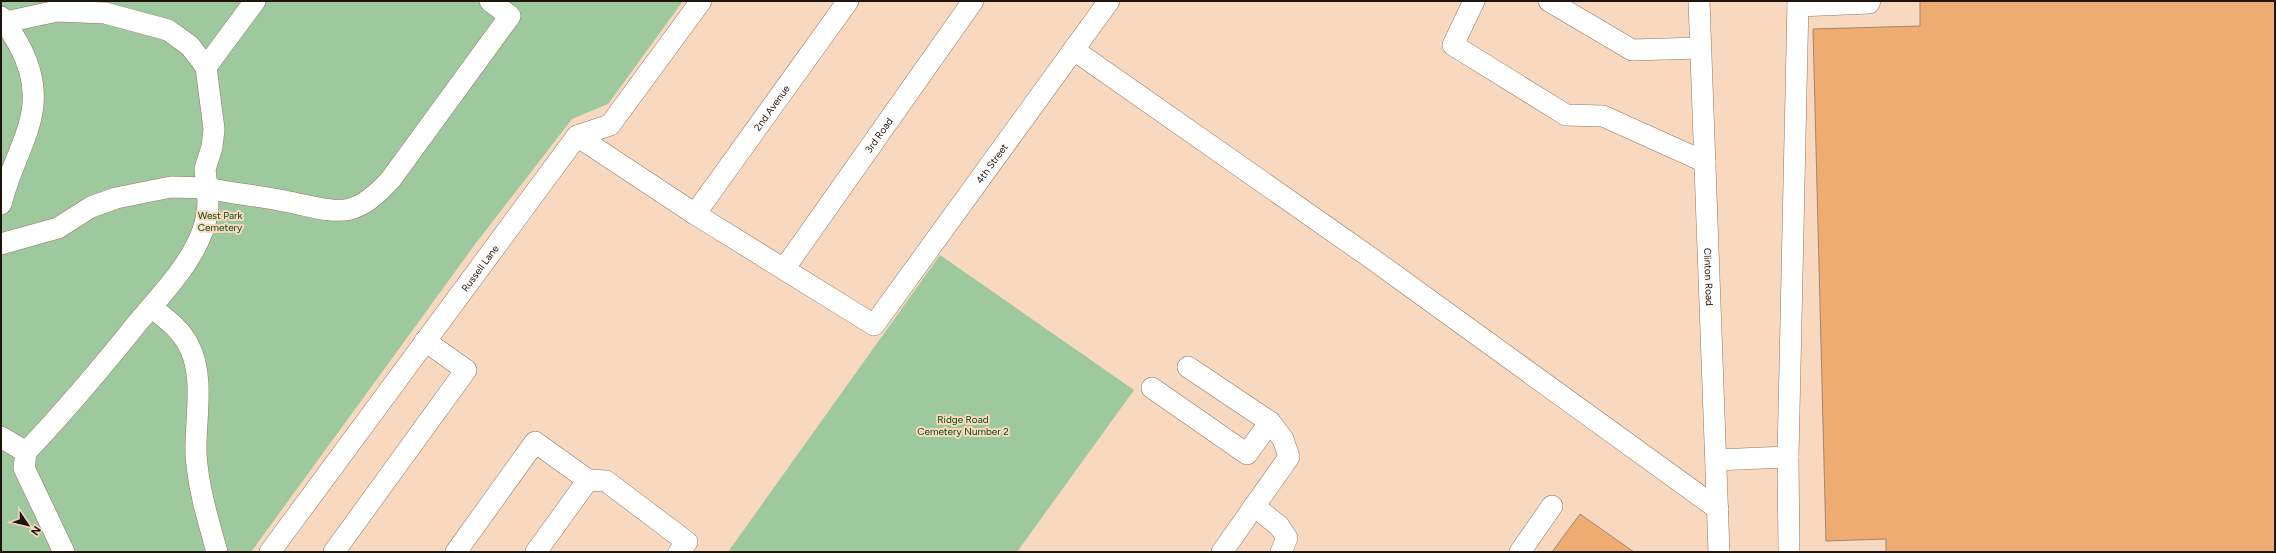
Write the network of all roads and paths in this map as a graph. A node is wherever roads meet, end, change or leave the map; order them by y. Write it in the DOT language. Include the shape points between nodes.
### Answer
graph roads {
  1 [pos="255,1"];
  2 [pos="490,1"];
  3 [pos="701,1"];
  4 [pos="848,1"];
  5 [pos="973,1"];
  6 [pos="1474,1"];
  7 [pos="1549,1"];
  8 [pos="1699,1"];
  9 [pos="1870,1"];
  10 [pos="1104,3"];
  11 [pos="1798,4"];
  12 [pos="516,8"];
  13 [pos="4,20"];
  14 [pos="1700,48"];
  15 [pos="1074,50"];
  16 [pos="206,67"];
  17 [pos="577,136"];
  18 [pos="1705,162"];
  19 [pos="207,188"];
  20 [pos="1,204"];
  21 [pos="695,214"];
  22 [pos="1,244"];
  23 [pos="784,269"];
  24 [pos="151,308"];
  25 [pos="425,341"];
  26 [pos="1188,367"];
  27 [pos="1152,388"];
  28 [pos="1270,422"];
  29 [pos="1,437"];
  30 [pos="26,452"];
  31 [pos="1788,457"];
  32 [pos="1716,460"];
  33 [pos="588,480"];
  34 [pos="1254,506"];
  35 [pos="1552,506"];
  36 [pos="1718,509"];
  37 [pos="64,552"];
  38 [pos="217,552"];
  39 [pos="270,552"];
  40 [pos="334,552"];
  41 [pos="456,552"];
  42 [pos="536,552"];
  43 [pos="679,552"];
  44 [pos="1222,552"];
  45 [pos="1282,552"];
  46 [pos="1520,552"];
  47 [pos="1719,552"];
  48 [pos="1789,552"];
  1 -- 16 [label="street"];
  2 -- 12 [label="street"];
  3 -- 17 [label="street" via="610,125"];
  4 -- 21 [label="street, 2nd Avenue"];
  5 -- 23 [label="street, 3rd Road"];
  6 -- 18 [label="street" via="1453,45 1566,115 1604,116"];
  7 -- 14 [label="street" via="1632,50"];
  8 -- 14 [label="street, Clinton Road"];
  9 -- 11 [label="street"];
  10 -- 15 [label="street, 4th Street"];
  11 -- 31 [label="street"];
  12 -- 19 [label="street" via="391,179 368,200 354,208 328,211"];
  13 -- 16 [label="street" via="57,11 105,13 168,30 190,46"];
  13 -- 20 [label="street" via="26,59 34,89 32,114"];
  14 -- 18 [label="street, Clinton Road"];
  15 -- 23 [label="street, 4th Street" via="874,325"];
  15 -- 36 [label="street" via="1358,248"];
  16 -- 19 [label="street" via="214,129 205,169"];
  17 -- 21 [label="street"];
  17 -- 25 [label="street, Russell Lane"];
  18 -- 32 [label="street, Clinton Road"];
  19 -- 22 [label="street" via="171,187 116,198 91,207 58,228"];
  19 -- 24 [label="street" via="209,209 202,231 190,256"];
  21 -- 23 [label="street"];
  24 -- 30 [label="street" via="67,409"];
  24 -- 38 [label="street" via="181,334 195,362 196,455 202,494"];
  25 -- 39 [label="street, Russell Lane"];
  25 -- 40 [label="street" via="466,370"];
  26 -- 28 [label="street"];
  27 -- 28 [label="street" via="1247,454"];
  28 -- 34 [label="street" via="1283,439 1289,457"];
  29 -- 30 [label="street"];
  30 -- 37 [label="street" via="24,468"];
  31 -- 32 [label="street"];
  31 -- 48 [label="street"];
  32 -- 36 [label="street, Clinton Road"];
  33 -- 41 [label="street" via="535,442"];
  33 -- 42 [label="street"];
  33 -- 43 [label="street" via="606,480 687,542"];
  34 -- 44 [label="street"];
  34 -- 45 [label="street" via="1279,526 1287,538"];
  35 -- 46 [label="street"];
  36 -- 47 [label="street, Clinton Road"];
}
